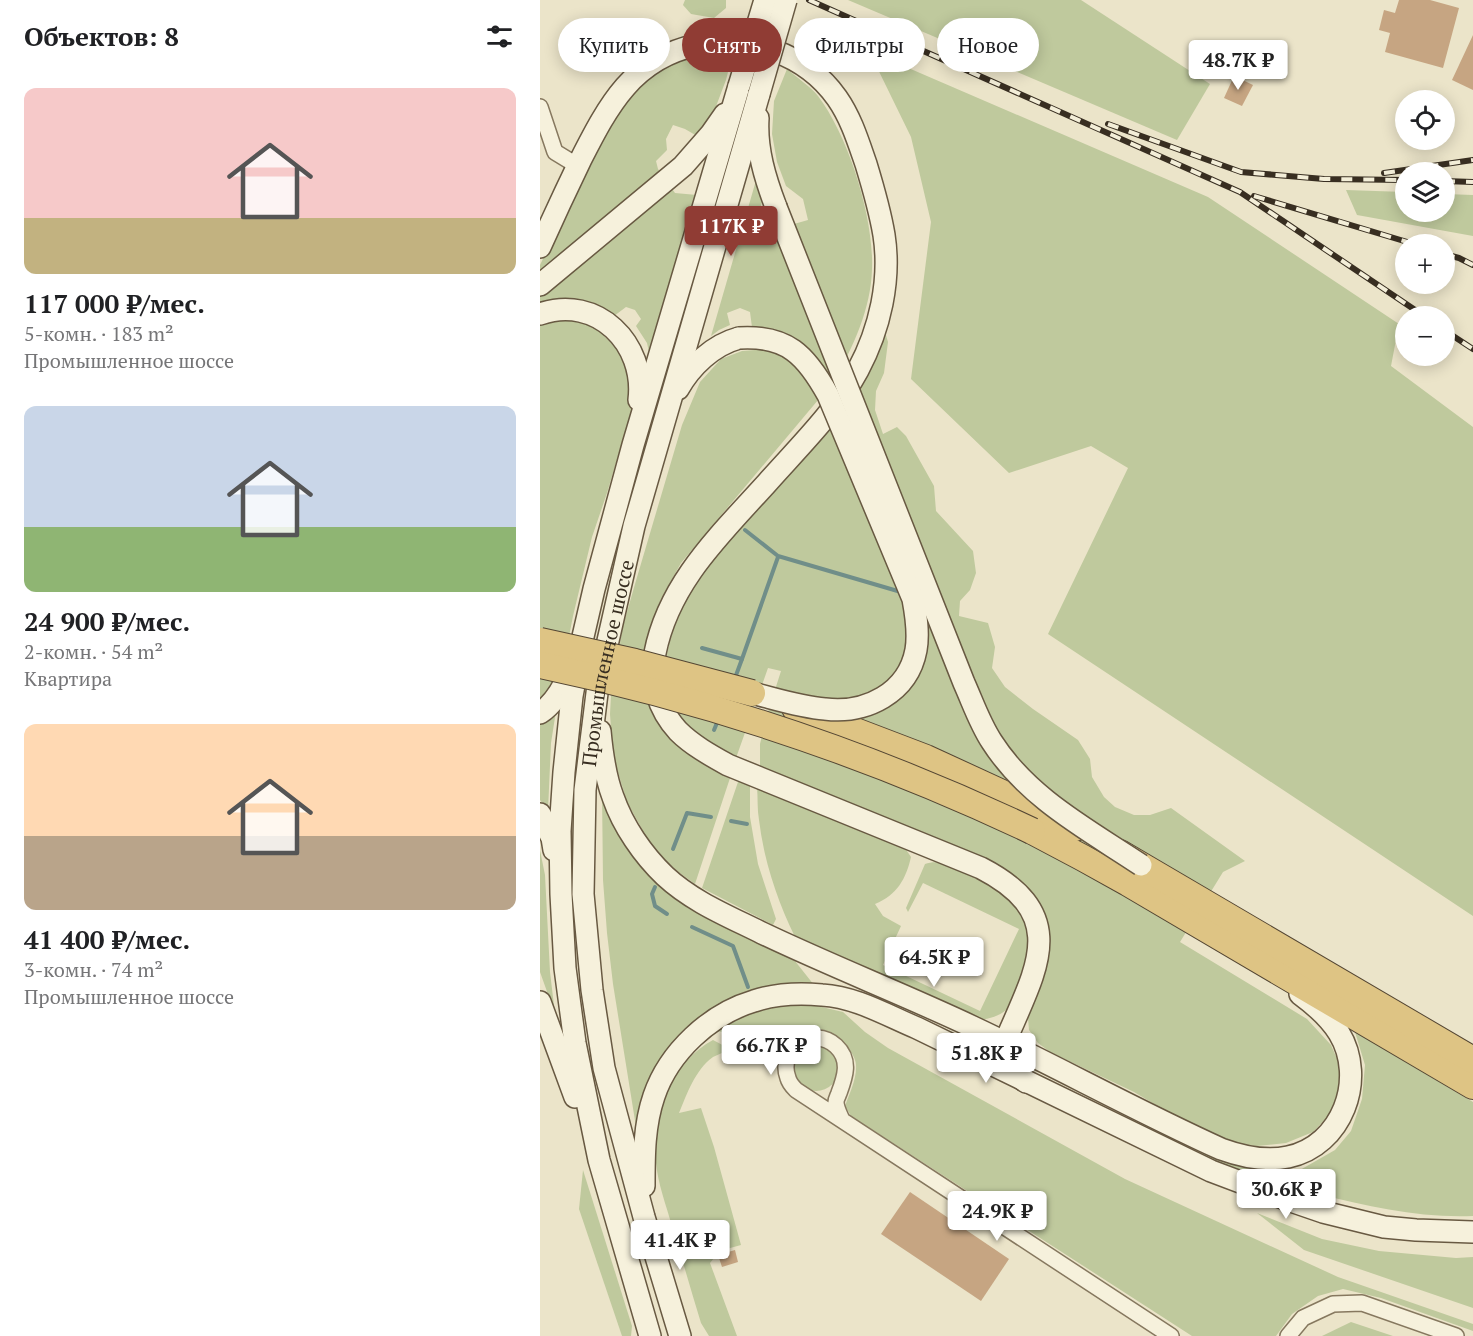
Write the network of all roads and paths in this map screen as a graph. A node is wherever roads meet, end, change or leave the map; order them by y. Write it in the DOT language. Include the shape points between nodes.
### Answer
graph roads {
  1 [pos="765,0"];
  2 [pos="786,0"];
  3 [pos="749,90"];
  4 [pos="540,107"];
  5 [pos="578,166"];
  6 [pos="540,247"];
  7 [pos="540,285"];
  8 [pos="540,314"];
  9 [pos="667,410"];
  10 [pos="633,445"];
  11 [pos="540,640"];
  12 [pos="584,646"];
  13 [pos="540,664"];
  14 [pos="598,685"];
  15 [pos="752,693"];
  16 [pos="540,713"];
  17 [pos="540,814"];
  18 [pos="1141,865"];
  19 [pos="561,894"];
  20 [pos="1222,925"];
  21 [pos="540,1002"];
  22 [pos="1018,1012"];
  23 [pos="973,1027"];
  24 [pos="1005,1042"];
  25 [pos="964,1051"];
  26 [pos="1037,1058"];
  27 [pos="1473,1060"];
  28 [pos="1026,1082"];
  29 [pos="1473,1086"];
  30 [pos="842,1120"];
  31 [pos="599,1160"];
  32 [pos="644,1217"];
  33 [pos="1473,1232"];
  34 [pos="650,1336"];
  35 [pos="680,1336"];
  36 [pos="1171,1336"];
  37 [pos="1288,1336"];
  38 [pos="1456,1336"];
  1 -- 3 [label="main road, Промышленное шоссе, bridge"];
  2 -- 3 [label="main road, Промышленное шоссе, bridge"];
  3 -- 7 [label="main road" via="683,166"];
  3 -- 9 [label="main road, Промышленное шоссе"];
  3 -- 10 [label="main road, Промышленное шоссе"];
  3 -- 18 [label="main road, bridge" via="766,182 964,683 991,741 1040,796"];
  4 -- 5 [label="street" via="555,152"];
  5 -- 6 [label="main road"];
  5 -- 22 [label="main road" via="609,108 634,76 672,52 712,42 757,45 793,59 823,82 848,116 872,183 884,236 885,289 875,330 848,387 704,554 679,589 662,624 653,675 655,691 679,731 711,756 981,868 1006,883 1028,906 1038,933 1036,965"];
  8 -- 10 [label="main road" via="557,310 587,313 612,327 630,348 639,378"];
  9 -- 14 [label="main road, Промышленное шоссе" via="634,525"];
  9 -- 15 [label="main road, bridge" via="690,372 727,341 767,339 797,353 809,364 828,395 913,599 918,637 912,665 886,697 869,705 825,710"];
  10 -- 12 [label="main road, Промышленное шоссе" via="602,559"];
  11 -- 12 [label="highway, bridge"];
  12 -- 15 [label="highway, bridge"];
  12 -- 16 [label="main road" via="556,698"];
  12 -- 19 [label="main road, Промышленное шоссе" via="572,696 564,772"];
  13 -- 20 [label="highway, bridge" via="728,711 913,777"];
  14 -- 23 [label="main road" via="602,747 613,798 649,860 666,877 717,912"];
  14 -- 32 [label="main road, Промышленное шоссе" via="585,790 583,894 604,1068"];
  15 -- 18 [label="highway, bridge" via="926,758 1040,810"];
  17 -- 19 [label="main road" via="552,838"];
  18 -- 20 [label="highway"];
  19 -- 31 [label="main road, Промышленное шоссе" via="575,1043"];
  20 -- 26 [label="main road" via="1318,1009 1339,1034 1349,1062 1350,1091 1340,1118 1319,1143 1290,1157 1272,1160 1238,1155"];
  20 -- 27 [label="highway"];
  20 -- 29 [label="highway"];
  21 -- 31 [label="main road"];
  22 -- 23 [label="main road" via="1000,1028"];
  22 -- 24 [label="main road"];
  22 -- 26 [label="main road" via="1021,1036"];
  23 -- 24 [label="main road"];
  24 -- 25 [label="main road" via="990,1054"];
  24 -- 26 [label="main road"];
  24 -- 28 [label="main road" via="1005,1062"];
  25 -- 28 [label="main road"];
  25 -- 32 [label="main road" via="868,1006 821,994 778,995 731,1011 708,1024 674,1058 654,1095 644,1145"];
  28 -- 33 [label="main road" via="1211,1171 1323,1212 1384,1227"];
  30 -- 30 [label="street" via="836,1103 847,1073 837,1046 823,1038 798,1042 789,1054 788,1079 796,1090"];
  30 -- 36 [label="street"];
  31 -- 34 [label="main road, Промышленное шоссе"];
  32 -- 35 [label="main road, Промышленное шоссе"];
  37 -- 38 [label="street" via="1303,1318 1333,1305 1362,1303"];
}
